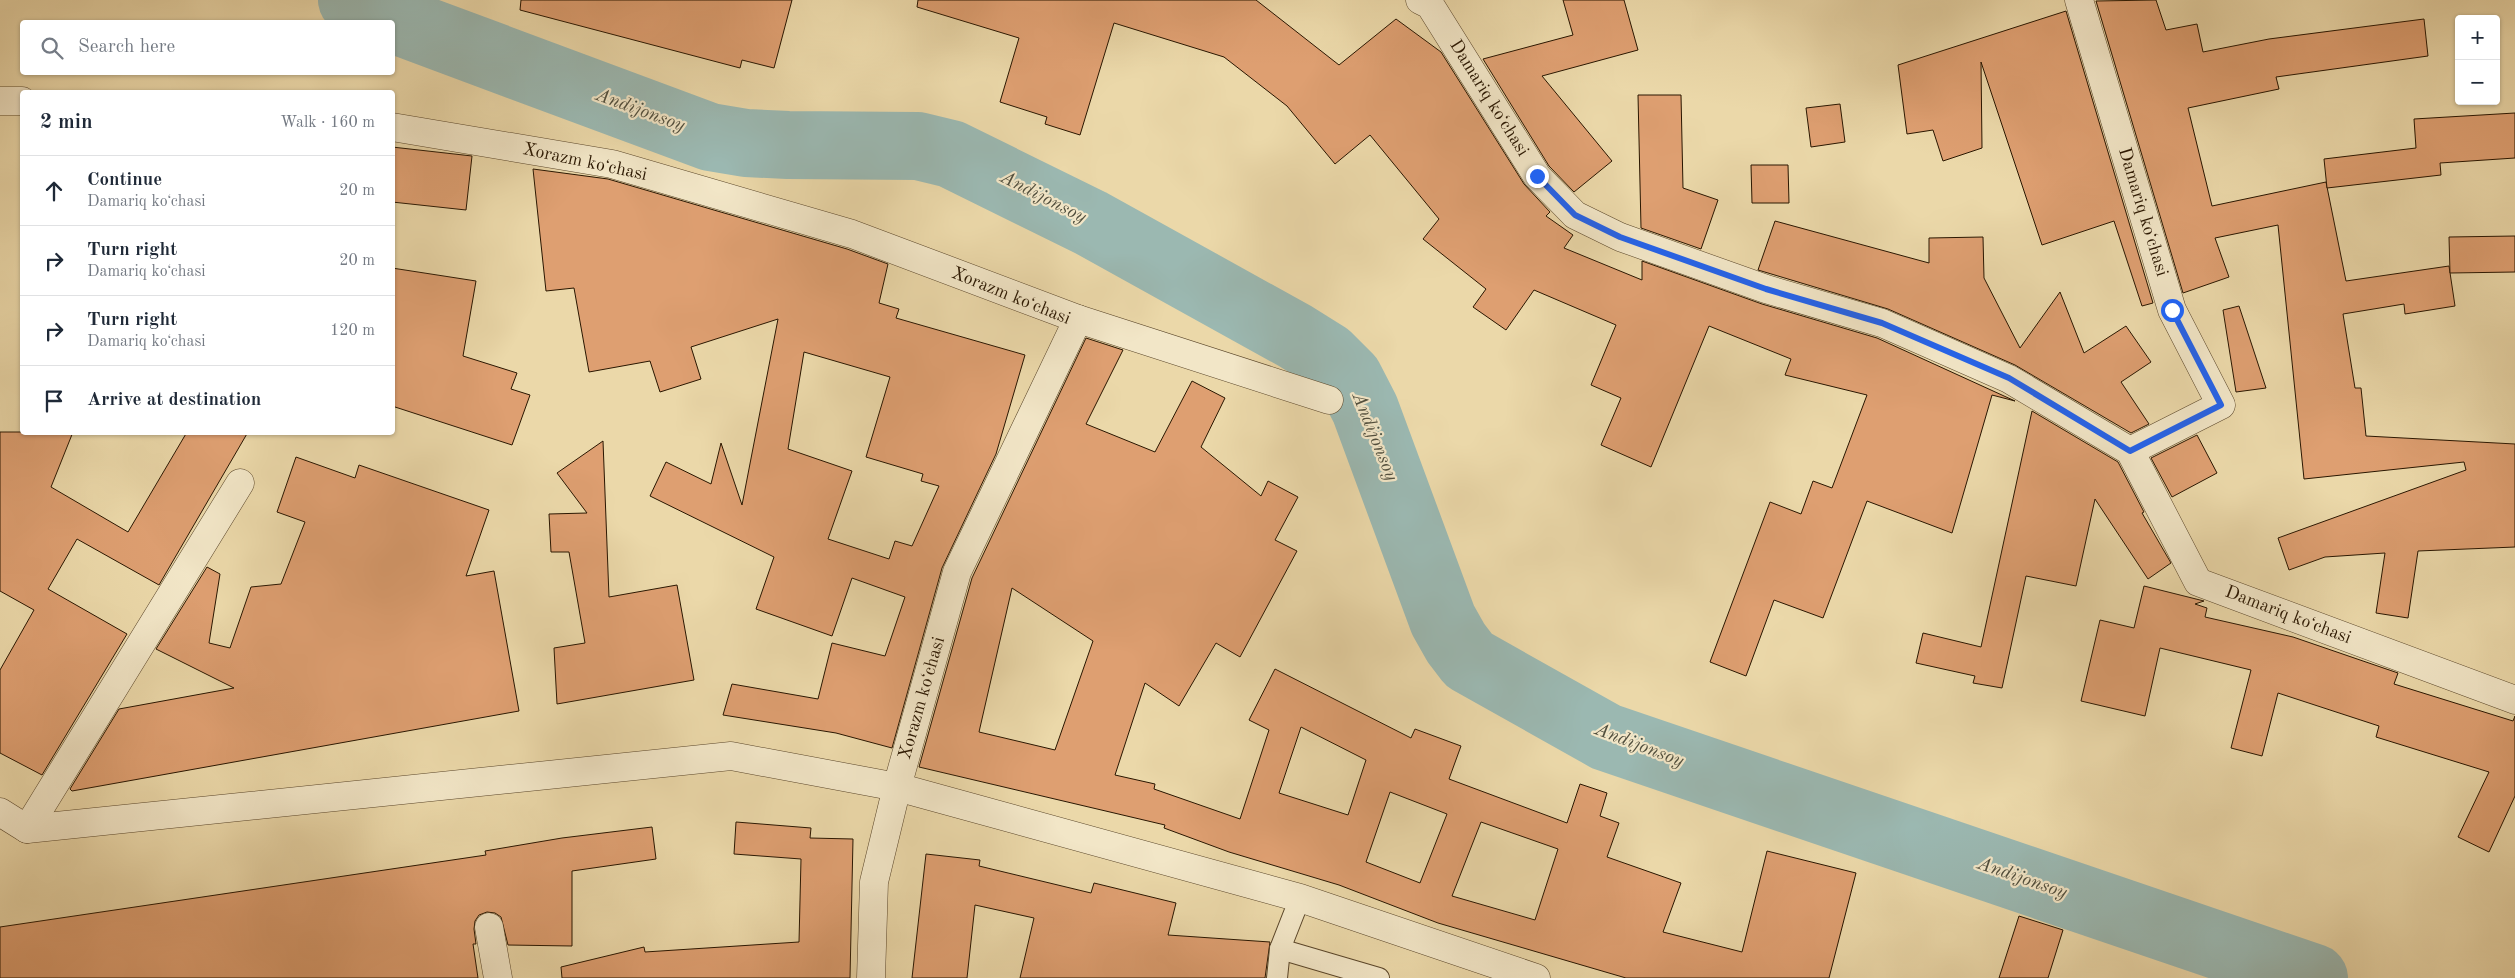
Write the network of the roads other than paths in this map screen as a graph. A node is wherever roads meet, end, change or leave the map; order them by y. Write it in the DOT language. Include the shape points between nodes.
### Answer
graph roads {
  1 [pos="1420,0"];
  2 [pos="2079,0"];
  3 [pos="0,101"];
  4 [pos="20,101"];
  5 [pos="395,128"];
  6 [pos="1078,319"];
  7 [pos="1328,400"];
  8 [pos="2130,451"];
  9 [pos="240,483"];
  10 [pos="2515,700"];
  11 [pos="897,787"];
  12 [pos="0,812"];
  13 [pos="27,829"];
  14 [pos="1300,898"];
  15 [pos="489,927"];
  16 [pos="1280,949"];
  17 [pos="498,978"];
  18 [pos="872,978"];
  19 [pos="1277,978"];
  20 [pos="1379,978"];
  21 [pos="1536,978"];
  1 -- 8 [label="street, Damariq koʻchasi" via="1430,5 1537,176 1575,215 1620,237 1766,289 1882,323 2009,378"];
  2 -- 8 [label="street, Damariq koʻchasi" via="2172,310 2221,405"];
  3 -- 4 [label="street"];
  5 -- 6 [label="street, Xorazm koʻchasi" via="612,164 852,234"];
  6 -- 7 [label="street"];
  6 -- 11 [label="street, Xorazm koʻchasi" via="957,572"];
  8 -- 10 [label="street, Damariq koʻchasi" via="2198,582"];
  9 -- 13 [label="street"];
  11 -- 13 [label="street" via="731,756"];
  11 -- 14 [label="street"];
  11 -- 18 [label="street, Xorazm koʻchasi" via="874,882"];
  12 -- 13 [label="street"];
  14 -- 16 [label="lane"];
  14 -- 21 [label="street"];
  15 -- 17 [label="street"];
  16 -- 19 [label="lane"];
  16 -- 20 [label="lane"];
}
